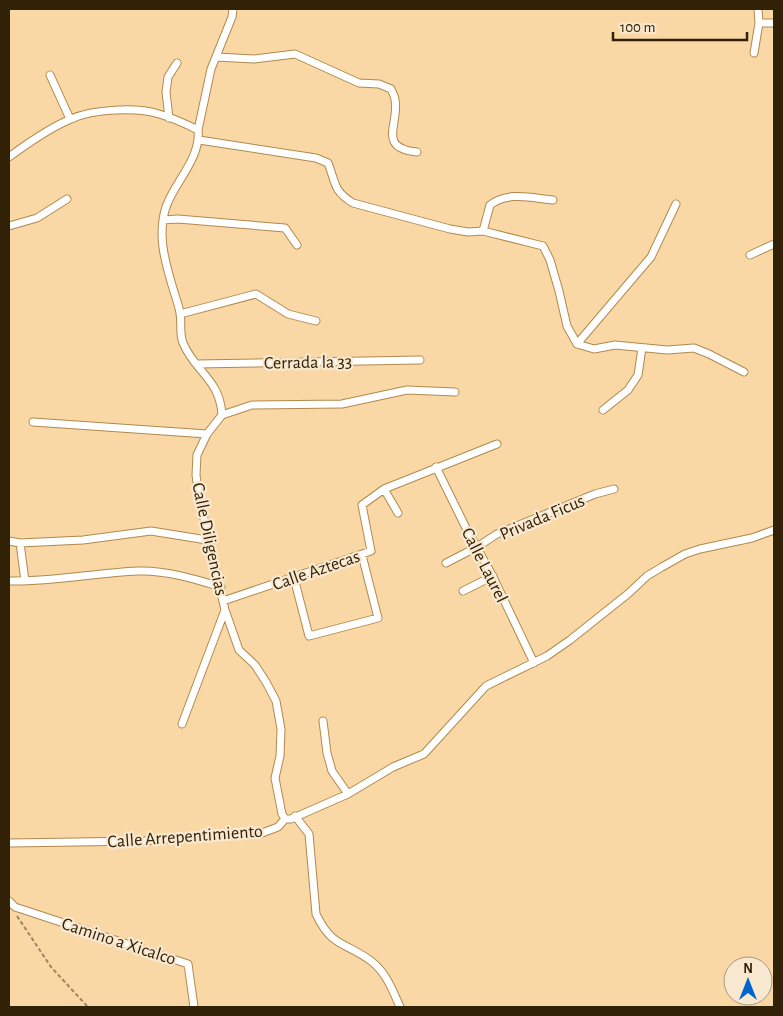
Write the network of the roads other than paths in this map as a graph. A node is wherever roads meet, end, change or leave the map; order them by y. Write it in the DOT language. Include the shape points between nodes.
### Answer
graph roads {
  1 [pos="230,9"];
  2 [pos="758,9"];
  3 [pos="759,23"];
  4 [pos="774,24"];
  5 [pos="754,53"];
  6 [pos="216,57"];
  7 [pos="177,63"];
  8 [pos="50,75"];
  9 [pos="169,118"];
  10 [pos="70,119"];
  11 [pos="198,130"];
  12 [pos="199,140"];
  13 [pos="416,152"];
  14 [pos="9,157"];
  15 [pos="67,199"];
  16 [pos="553,200"];
  17 [pos="676,204"];
  18 [pos="163,220"];
  19 [pos="9,226"];
  20 [pos="483,231"];
  21 [pos="774,244"];
  22 [pos="297,245"];
  23 [pos="750,255"];
  24 [pos="180,314"];
  25 [pos="316,321"];
  26 [pos="577,344"];
  27 [pos="642,348"];
  28 [pos="420,360"];
  29 [pos="197,364"];
  30 [pos="744,372"];
  31 [pos="455,392"];
  32 [pos="603,410"];
  33 [pos="222,415"];
  34 [pos="33,422"];
  35 [pos="207,434"];
  36 [pos="497,444"];
  37 [pos="436,467"];
  38 [pos="384,490"];
  39 [pos="614,490"];
  40 [pos="398,513"];
  41 [pos="774,530"];
  42 [pos="207,540"];
  43 [pos="9,542"];
  44 [pos="20,543"];
  45 [pos="477,547"];
  46 [pos="362,555"];
  47 [pos="446,563"];
  48 [pos="493,576"];
  49 [pos="294,578"];
  50 [pos="9,581"];
  51 [pos="25,581"];
  52 [pos="221,588"];
  53 [pos="462,592"];
  54 [pos="223,601"];
  55 [pos="225,610"];
  56 [pos="534,663"];
  57 [pos="323,721"];
  58 [pos="182,724"];
  59 [pos="348,794"];
  60 [pos="295,816"];
  61 [pos="285,819"];
  62 [pos="9,843"];
  63 [pos="9,901"];
  64 [pos="194,1007"];
  65 [pos="400,1007"];
  1 -- 6 [label="street" via="232,17"];
  2 -- 3 [label="street"];
  3 -- 4 [label="street"];
  3 -- 5 [label="street"];
  6 -- 11 [label="street"];
  6 -- 13 [label="street" via="254,59 295,54 359,83 379,84 391,89 396,101 392,131 394,142 403,150"];
  7 -- 9 [label="street" via="168,77"];
  8 -- 10 [label="street"];
  9 -- 10 [label="street" via="128,110"];
  9 -- 11 [label="street"];
  10 -- 14 [label="street"];
  11 -- 12 [label="street"];
  12 -- 18 [label="street" via="167,203"];
  12 -- 20 [label="street" via="316,158 328,163 336,188 353,203 468,232"];
  15 -- 19 [label="street" via="37,218"];
  16 -- 20 [label="street" via="515,196 499,198 490,205"];
  17 -- 26 [label="street" via="651,257"];
  18 -- 22 [label="street" via="285,228"];
  18 -- 24 [label="street" via="167,270"];
  20 -- 26 [label="street" via="543,246 550,260 567,326"];
  21 -- 23 [label="street"];
  24 -- 25 [label="street" via="256,294 288,314"];
  24 -- 29 [label="street" via="182,341"];
  26 -- 27 [label="street" via="594,349 615,345"];
  27 -- 30 [label="street" via="694,348"];
  27 -- 32 [label="street" via="638,375 628,390"];
  28 -- 29 [label="street, Cerrada la 33"];
  29 -- 33 [label="street" via="217,391"];
  31 -- 33 [label="street" via="406,390 342,404 252,405"];
  33 -- 35 [label="street, Calle Diligencias"];
  34 -- 35 [label="street"];
  35 -- 42 [label="street, Calle Diligencias" via="196,455 196,475"];
  36 -- 37 [label="street, Calle Aztecas"];
  37 -- 38 [label="street, Calle Aztecas"];
  37 -- 45 [label="street, Calle Laurel"];
  38 -- 40 [label="street"];
  38 -- 46 [label="street, Calle Aztecas" via="362,505 371,551"];
  39 -- 45 [label="street, Privada Ficus" via="553,510 497,534"];
  41 -- 56 [label="street, Calle Arrepentimiento" via="685,554 647,576 591,625"];
  42 -- 44 [label="street" via="151,531 84,540"];
  42 -- 52 [label="street, Calle Diligencias"];
  43 -- 44 [label="street"];
  44 -- 51 [label="street"];
  45 -- 47 [label="street, Privada Ficus"];
  45 -- 48 [label="street, Calle Laurel"];
  46 -- 49 [label="street, Calle Aztecas"];
  46 -- 49 [label="street" via="378,618 309,636"];
  48 -- 53 [label="street"];
  48 -- 56 [label="street, Calle Laurel"];
  49 -- 54 [label="street, Calle Aztecas"];
  50 -- 51 [label="street"];
  51 -- 52 [label="street" via="140,571 188,577"];
  52 -- 54 [label="street, Calle Diligencias"];
  54 -- 55 [label="street, Calle Diligencias"];
  55 -- 58 [label="street"];
  55 -- 61 [label="street, Calle Diligencias" via="239,650 255,665 276,701 281,728 275,778"];
  56 -- 59 [label="street, Calle Arrepentimiento" via="486,686 424,754 392,767"];
  57 -- 59 [label="street" via="332,771"];
  59 -- 60 [label="street, Calle Arrepentimiento"];
  60 -- 61 [label="street, Calle Arrepentimiento"];
  60 -- 65 [label="street" via="309,834 316,914 320,922 342,945 372,961"];
  61 -- 62 [label="street, Calle Arrepentimiento" via="278,827 262,833 144,841"];
  63 -- 64 [label="street, Camino a Xicalco" via="188,964"];
}
